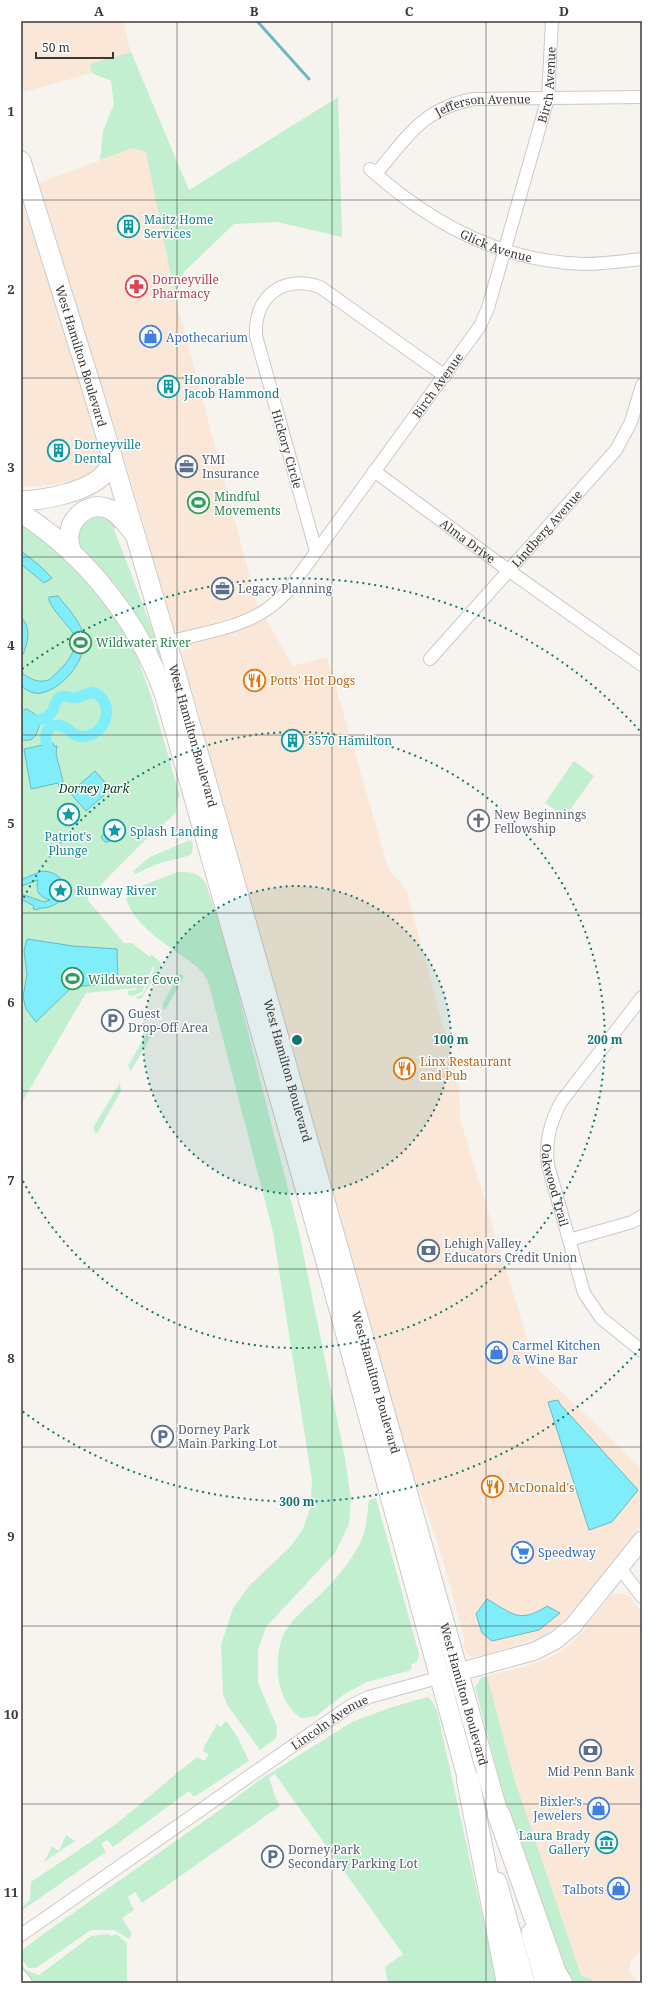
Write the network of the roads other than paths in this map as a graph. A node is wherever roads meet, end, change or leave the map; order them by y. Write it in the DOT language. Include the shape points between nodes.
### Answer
graph roads {
  1 [pos="552,21"];
  2 [pos="642,97"];
  3 [pos="548,98"];
  4 [pos="21,162"];
  5 [pos="373,172"];
  6 [pos="505,251"];
  7 [pos="642,259"];
  8 [pos="445,376"];
  9 [pos="642,385"];
  10 [pos="112,456"];
  11 [pos="374,470"];
  12 [pos="21,501"];
  13 [pos="21,513"];
  14 [pos="136,535"];
  15 [pos="316,551"];
  16 [pos="72,553"];
  17 [pos="508,570"];
  18 [pos="167,642"];
  19 [pos="430,659"];
  20 [pos="642,665"];
  21 [pos="642,997"];
  22 [pos="642,1216"];
  23 [pos="569,1240"];
  24 [pos="642,1351"];
  25 [pos="642,1540"];
  26 [pos="620,1568"];
  27 [pos="642,1597"];
  28 [pos="459,1672"];
  29 [pos="440,1678"];
  30 [pos="468,1780"];
  31 [pos="499,1815"];
  32 [pos="21,1935"];
  33 [pos="21,1976"];
  34 [pos="26,1983"];
  35 [pos="508,1983"];
  36 [pos="526,1983"];
  37 [pos="545,1983"];
  38 [pos="560,1983"];
  1 -- 3 [label="street, Birch Avenue"];
  2 -- 3 [label="street, Jefferson Avenue"];
  3 -- 5 [label="street, Jefferson Avenue" via="474,99 443,107 415,128"];
  3 -- 6 [label="street, Birch Avenue"];
  4 -- 10 [label="main road, West Hamilton Boulevard"];
  5 -- 6 [label="street, Glick Avenue" via="412,204 441,222"];
  6 -- 7 [label="street, Glick Avenue" via="532,258 572,263 612,263"];
  6 -- 8 [label="street, Birch Avenue" via="480,326"];
  8 -- 11 [label="street, Birch Avenue"];
  8 -- 15 [label="street, Hickory Circle" via="320,287 297,283 286,285 269,295 262,303 255,324 256,336"];
  9 -- 17 [label="street, Lindberg Avenue" via="631,422 616,450"];
  10 -- 12 [label="main road" via="105,473 77,490 50,498"];
  10 -- 14 [label="main road, West Hamilton Boulevard"];
  11 -- 15 [label="street, Birch Avenue"];
  11 -- 17 [label="street, Alma Drive"];
  13 -- 16 [label="main road, West Hamilton Boulevard"];
  14 -- 16 [label="main road" via="114,512 94,507 84,510 72,523 68,536"];
  14 -- 18 [label="main road, West Hamilton Boulevard"];
  15 -- 18 [label="street, Birch Avenue" via="287,592 261,614 245,621"];
  16 -- 29 [label="main road, West Hamilton Boulevard" via="95,577 133,628 150,658 165,696 326,1262"];
  17 -- 19 [label="street, Lindberg Avenue"];
  17 -- 20 [label="street, Alma Drive"];
  18 -- 28 [label="main road, West Hamilton Boulevard"];
  21 -- 23 [label="street, Oakwood Trail" via="562,1102 549,1130 548,1165"];
  22 -- 23 [label="street" via="632,1222"];
  23 -- 24 [label="street, Oakwood Trail" via="584,1293 591,1306 601,1318"];
  25 -- 26 [label="street, Lincoln Avenue"];
  26 -- 27 [label="street"];
  26 -- 28 [label="street, Lincoln Avenue" via="573,1626 556,1640 535,1651"];
  28 -- 29 [label="street, Lincoln Avenue"];
  28 -- 31 [label="main road, West Hamilton Boulevard"];
  29 -- 30 [label="main road, West Hamilton Boulevard"];
  29 -- 32 [label="street, Lincoln Avenue" via="369,1697 350,1706"];
  30 -- 35 [label="highway"];
  30 -- 36 [label="main road, West Hamilton Boulevard"];
  31 -- 37 [label="main road, West Hamilton Boulevard"];
  31 -- 38 [label="highway"];
  33 -- 34 [label="street"];
}
